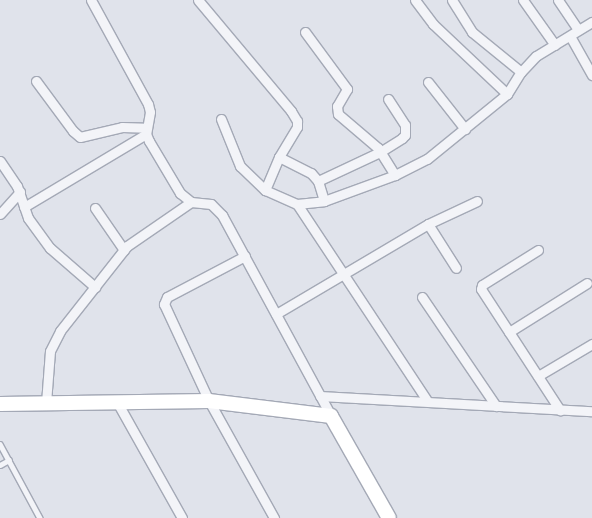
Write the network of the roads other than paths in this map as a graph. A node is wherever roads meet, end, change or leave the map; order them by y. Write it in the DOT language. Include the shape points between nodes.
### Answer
graph roads {
  1 [pos="91,0"];
  2 [pos="198,0"];
  3 [pos="415,0"];
  4 [pos="452,0"];
  5 [pos="523,0"];
  6 [pos="558,0"];
  7 [pos="592,22"];
  8 [pos="578,30"];
  9 [pos="305,32"];
  10 [pos="570,36"];
  11 [pos="555,45"];
  12 [pos="521,72"];
  13 [pos="592,76"];
  14 [pos="36,81"];
  15 [pos="428,82"];
  16 [pos="507,94"];
  17 [pos="388,99"];
  18 [pos="221,119"];
  19 [pos="465,129"];
  20 [pos="146,131"];
  21 [pos="380,152"];
  22 [pos="279,157"];
  23 [pos="0,161"];
  24 [pos="395,175"];
  25 [pos="318,181"];
  26 [pos="265,190"];
  27 [pos="20,192"];
  28 [pos="324,201"];
  29 [pos="477,201"];
  30 [pos="191,202"];
  31 [pos="297,204"];
  32 [pos="24,207"];
  33 [pos="95,208"];
  34 [pos="0,214"];
  35 [pos="428,224"];
  36 [pos="124,250"];
  37 [pos="538,250"];
  38 [pos="245,256"];
  39 [pos="456,268"];
  40 [pos="345,273"];
  41 [pos="586,283"];
  42 [pos="95,287"];
  43 [pos="422,297"];
  44 [pos="276,314"];
  45 [pos="508,332"];
  46 [pos="592,344"];
  47 [pos="538,376"];
  48 [pos="320,396"];
  49 [pos="209,401"];
  50 [pos="117,402"];
  51 [pos="428,402"];
  52 [pos="46,403"];
  53 [pos="0,404"];
  54 [pos="496,406"];
  55 [pos="560,410"];
  56 [pos="592,411"];
  57 [pos="331,416"];
  58 [pos="0,444"];
  59 [pos="9,460"];
  60 [pos="0,465"];
  61 [pos="40,518"];
  62 [pos="182,518"];
  63 [pos="274,518"];
  64 [pos="389,518"];
  1 -- 20 [label="street" via="148,104 150,112"];
  2 -- 22 [label="street" via="295,115 297,127"];
  3 -- 16 [label="street" via="433,24"];
  4 -- 12 [label="street" via="472,32"];
  5 -- 11 [label="street"];
  6 -- 8 [label="street"];
  7 -- 8 [label="street"];
  8 -- 10 [label="street"];
  9 -- 21 [label="street" via="347,89 337,106 338,114"];
  10 -- 11 [label="street"];
  10 -- 13 [label="street"];
  11 -- 12 [label="street" via="536,56"];
  12 -- 16 [label="street"];
  14 -- 20 [label="street" via="73,132 80,137 122,127"];
  15 -- 19 [label="street"];
  16 -- 19 [label="street"];
  17 -- 21 [label="street" via="405,125 405,135"];
  18 -- 26 [label="street" via="240,166"];
  19 -- 24 [label="street" via="427,159"];
  20 -- 30 [label="street" via="180,193"];
  20 -- 32 [label="street"];
  21 -- 24 [label="street"];
  21 -- 25 [label="street"];
  22 -- 25 [label="street" via="311,173"];
  22 -- 26 [label="street"];
  23 -- 27 [label="street"];
  24 -- 28 [label="street"];
  25 -- 28 [label="street"];
  26 -- 31 [label="street"];
  27 -- 32 [label="street"];
  27 -- 34 [label="street"];
  28 -- 31 [label="street"];
  29 -- 35 [label="street"];
  30 -- 36 [label="street"];
  30 -- 38 [label="street" via="211,204 217,208"];
  31 -- 40 [label="street"];
  32 -- 42 [label="street" via="28,218 50,248"];
  33 -- 36 [label="street"];
  35 -- 39 [label="street"];
  35 -- 40 [label="street"];
  36 -- 42 [label="street"];
  37 -- 45 [label="street" via="482,285 482,293"];
  38 -- 44 [label="street"];
  38 -- 49 [label="street" via="164,300"];
  40 -- 44 [label="street"];
  40 -- 51 [label="street"];
  41 -- 45 [label="street"];
  42 -- 52 [label="street" via="54,341 49,364"];
  43 -- 54 [label="street"];
  44 -- 48 [label="street"];
  45 -- 47 [label="street"];
  46 -- 47 [label="street"];
  47 -- 55 [label="street"];
  48 -- 51 [label="street"];
  48 -- 57 [label="street"];
  49 -- 50 [label="main road"];
  49 -- 57 [label="main road"];
  49 -- 63 [label="street"];
  50 -- 52 [label="main road"];
  50 -- 62 [label="street"];
  51 -- 54 [label="street"];
  52 -- 53 [label="main road"];
  54 -- 55 [label="street"];
  55 -- 56 [label="street"];
  57 -- 64 [label="main road"];
  58 -- 59 [label="lane"];
  59 -- 60 [label="lane"];
  59 -- 61 [label="lane"];
}
